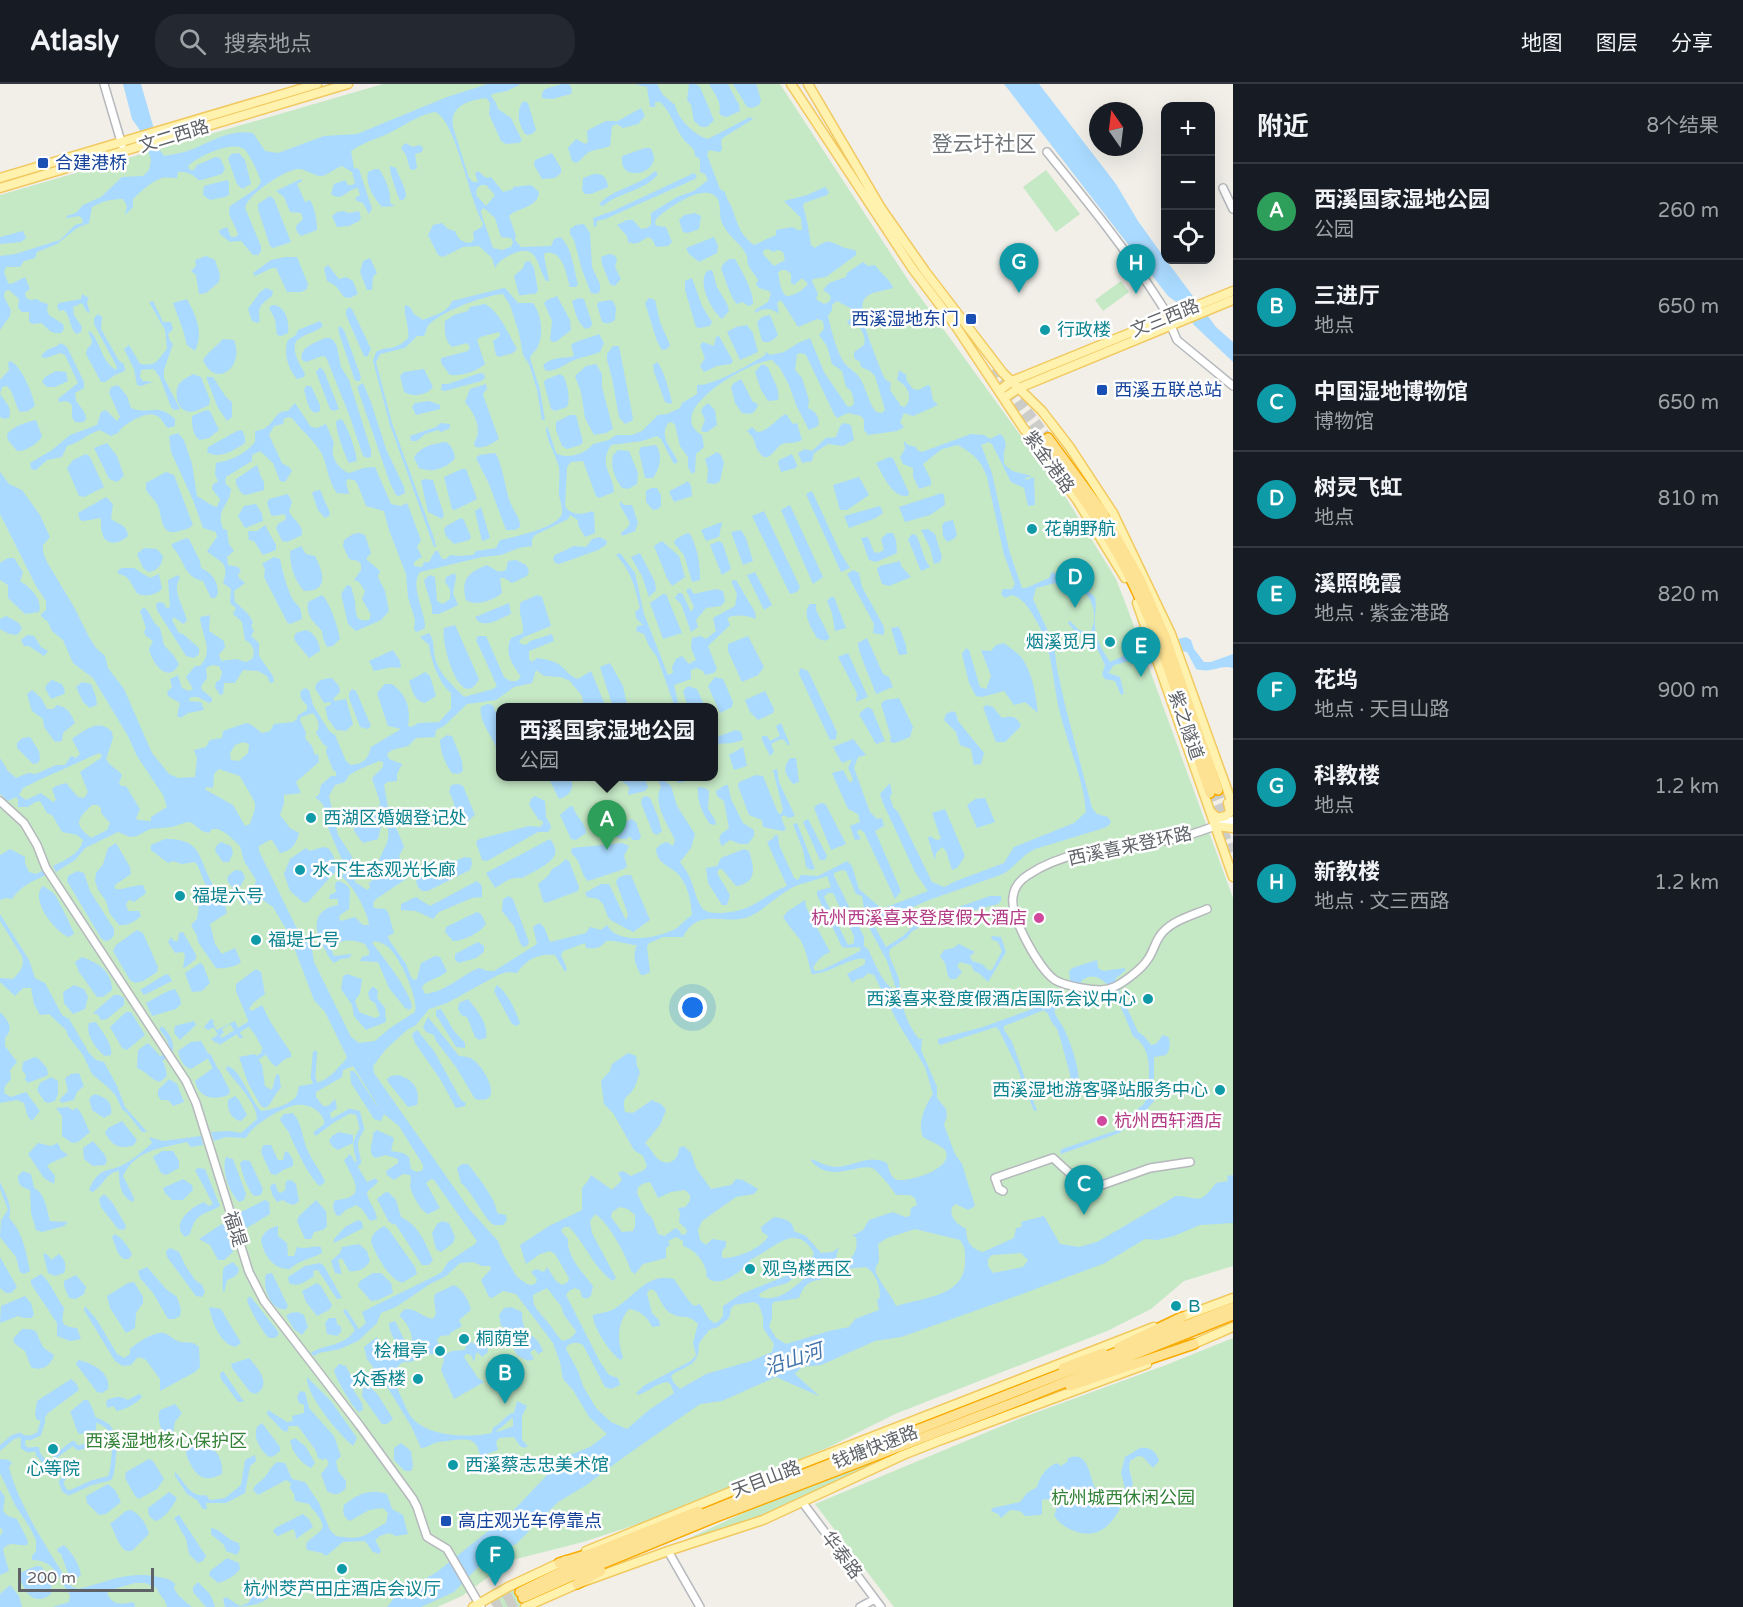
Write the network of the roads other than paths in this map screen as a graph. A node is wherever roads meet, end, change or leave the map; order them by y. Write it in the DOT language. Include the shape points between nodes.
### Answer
graph roads {
  1 [pos="104,84"];
  2 [pos="317,84"];
  3 [pos="348,84"];
  4 [pos="791,84"];
  5 [pos="808,84"];
  6 [pos="159,136"];
  7 [pos="123,147"];
  8 [pos="1047,152"];
  9 [pos="0,178"];
  10 [pos="0,188"];
  11 [pos="1223,188"];
  12 [pos="1233,209"];
  13 [pos="1233,291"];
  14 [pos="1233,300"];
  15 [pos="1206,307"];
  16 [pos="1170,322"];
  17 [pos="1012,381"];
  18 [pos="1233,386"];
  19 [pos="1019,388"];
  20 [pos="1002,394"];
  21 [pos="1045,440"];
  22 [pos="1097,512"];
  23 [pos="1141,568"];
  24 [pos="1125,576"];
  25 [pos="1156,601"];
  26 [pos="1139,608"];
  27 [pos="1161,637"];
  28 [pos="1167,656"];
  29 [pos="1200,712"];
  30 [pos="1214,792"];
  31 [pos="0,801"];
  32 [pos="1233,806"];
  33 [pos="1212,813"];
  34 [pos="1233,820"];
  35 [pos="1216,826"];
  36 [pos="1233,828"];
  37 [pos="1233,878"];
  38 [pos="1207,909"];
  39 [pos="1190,1162"];
  40 [pos="1000,1191"];
  41 [pos="1233,1298"];
  42 [pos="1233,1308"];
  43 [pos="1233,1315"];
  44 [pos="1182,1317"];
  45 [pos="1233,1327"];
  46 [pos="1194,1344"];
  47 [pos="1012,1398"];
  48 [pos="760,1491"];
  49 [pos="803,1503"];
  50 [pos="742,1508"];
  51 [pos="668,1551"];
  52 [pos="560,1563"];
  53 [pos="577,1584"];
  54 [pos="523,1599"];
  55 [pos="875,1599"];
  56 [pos="478,1606"];
  57 [pos="700,1607"];
  58 [pos="860,1607"];
  59 [pos="881,1607"];
  1 -- 7 [label="street"];
  2 -- 6 [label="main road, 文二西路"];
  3 -- 6 [label="main road, 文二西路"];
  4 -- 20 [label="main road, 紫金港路" via="887,231"];
  5 -- 17 [label="main road, 紫金港路" via="881,208 957,315"];
  6 -- 7 [label="main road, 文二西路"];
  7 -- 9 [label="main road, 文二西路"];
  7 -- 10 [label="main road, 文二西路"];
  8 -- 16 [label="street" via="1157,297"];
  11 -- 12 [label="street"];
  13 -- 15 [label="main road, 文三西路"];
  14 -- 15 [label="main road, 文三西路"];
  15 -- 16 [label="main road, 文三西路"];
  16 -- 17 [label="main road, 文三西路"];
  16 -- 18 [label="street" via="1177,340"];
  16 -- 19 [label="main road, 文三西路"];
  17 -- 19 [label="main road, 紫金港路"];
  17 -- 20 [label="main road, 文三西路"];
  19 -- 20 [label="main road, 文三西路"];
  19 -- 23 [label="main road, 紫金港路" via="1084,466"];
  20 -- 24 [label="main road, 紫金港路"];
  21 -- 22 [label="highway"];
  22 -- 23 [label="highway"];
  22 -- 24 [label="highway"];
  22 -- 27 [label="highway" via="1140,579"];
  23 -- 25 [label="main road, 紫金港路"];
  24 -- 26 [label="main road, 紫金港路"];
  25 -- 27 [label="highway"];
  26 -- 27 [label="highway"];
  27 -- 28 [label="highway"];
  27 -- 28 [label="main road"];
  28 -- 29 [label="main road"];
  28 -- 30 [label="highway, 紫之隧道"];
  28 -- 33 [label="main road"];
  29 -- 32 [label="main road"];
  29 -- 33 [label="main road" via="1230,809 1221,819"];
  31 -- 56 [label="street, 福堤" via="24,822 46,868 186,1081 249,1272 264,1301 413,1499 426,1537 447,1550"];
  33 -- 35 [label="main road"];
  34 -- 35 [label="street, 西溪喜来登环路"];
  35 -- 36 [label="main road"];
  35 -- 37 [label="main road"];
  35 -- 38 [label="street, 西溪喜来登环路" via="1165,841 1077,855 1036,870 1018,885 1012,898 1015,915 1042,967 1054,979 1066,985 1110,989 1141,968 1166,929"];
  39 -- 40 [label="street" via="1150,1168 1092,1186 1076,1179 1053,1158 995,1178"];
  41 -- 44 [label="main road, 天目山路"];
  42 -- 47 [label="highway, 钱塘快速路"];
  43 -- 47 [label="highway, 钱塘快速路"];
  44 -- 47 [label="highway" via="1081,1360"];
  44 -- 52 [label="main road, 天目山路" via="730,1492"];
  45 -- 46 [label="main road, 天目山路"];
  46 -- 47 [label="highway"];
  46 -- 49 [label="main road, 天目山路" via="941,1440"];
  47 -- 48 [label="highway, 钱塘快速路"];
  47 -- 50 [label="highway, 钱塘快速路"];
  48 -- 52 [label="highway"];
  48 -- 54 [label="highway, 钱塘快速路" via="567,1569"];
  49 -- 51 [label="main road, 天目山路"];
  49 -- 55 [label="street, 华泰路"];
  50 -- 53 [label="highway"];
  50 -- 54 [label="highway, 钱塘快速路"];
  51 -- 53 [label="main road, 天目山路"];
  51 -- 57 [label="street"];
  52 -- 56 [label="main road, 天目山路"];
  53 -- 54 [label="main road, 天目山路"];
  55 -- 58 [label="street"];
  55 -- 59 [label="street, 华泰路"];
}
